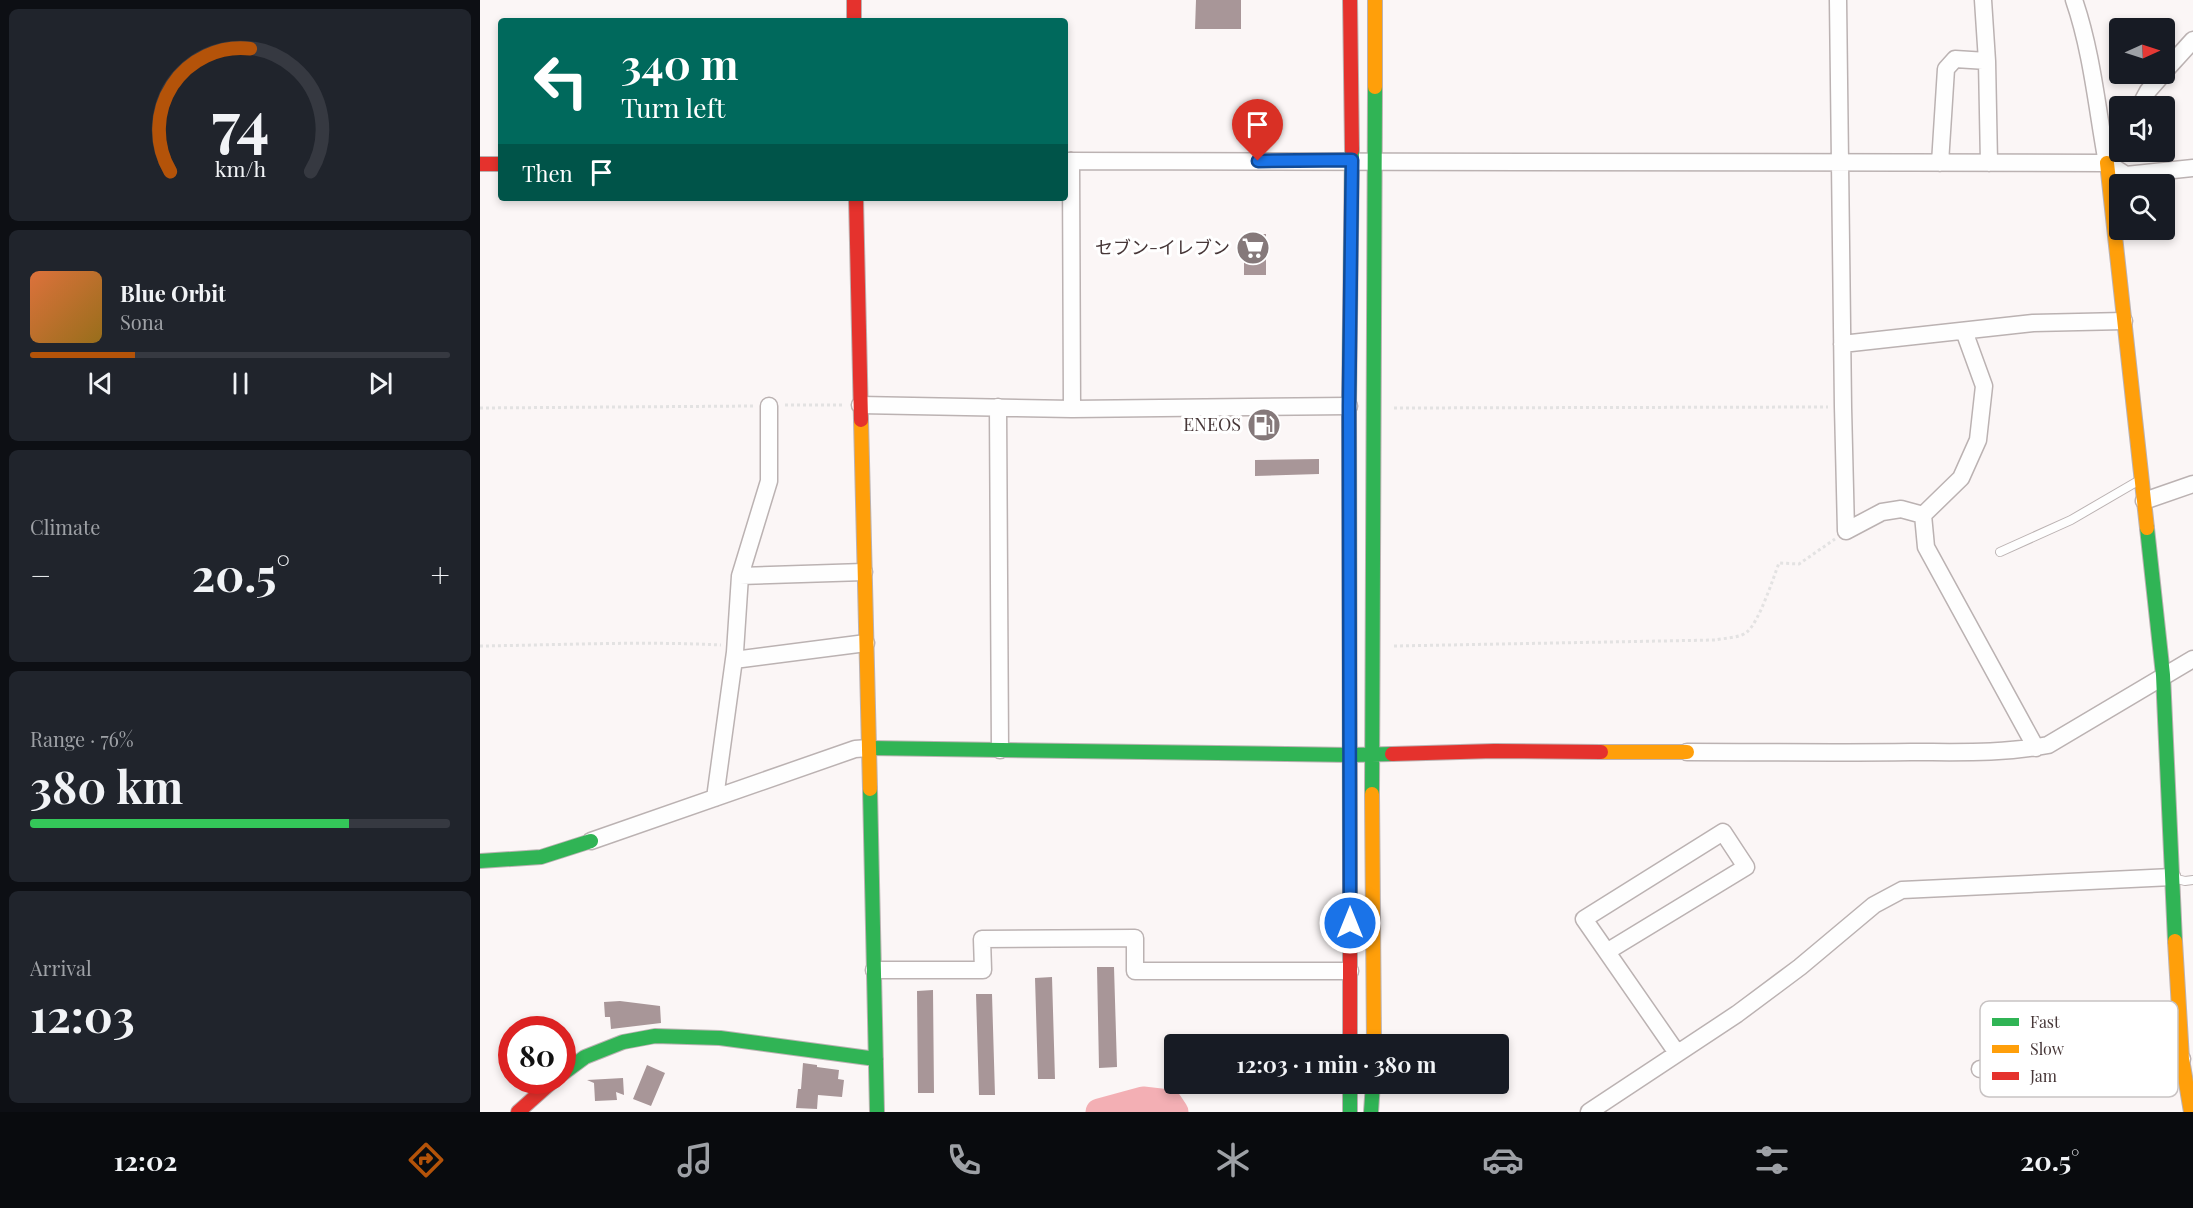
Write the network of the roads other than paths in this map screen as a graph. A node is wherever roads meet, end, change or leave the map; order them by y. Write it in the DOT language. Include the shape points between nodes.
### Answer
graph roads {
  1 [pos="854,0"];
  2 [pos="1350,0"];
  3 [pos="1374,0"];
  4 [pos="1838,0"];
  5 [pos="1983,0"];
  6 [pos="2074,0"];
  7 [pos="854,18"];
  8 [pos="2193,40"];
  9 [pos="2187,52"];
  10 [pos="1987,61"];
  11 [pos="2175,63"];
  12 [pos="2154,84"];
  13 [pos="2145,96"];
  14 [pos="1352,160"];
  15 [pos="2109,160"];
  16 [pos="1068,161"];
  17 [pos="1374,163"];
  18 [pos="1840,163"];
  19 [pos="1940,163"];
  20 [pos="1989,163"];
  21 [pos="2107,163"];
  22 [pos="480,164"];
  23 [pos="498,164"];
  24 [pos="2193,168"];
  25 [pos="856,201"];
  26 [pos="2124,321"];
  27 [pos="1964,331"];
  28 [pos="1842,345"];
  29 [pos="860,405"];
  30 [pos="769,406"];
  31 [pos="1349,406"];
  32 [pos="998,407"];
  33 [pos="1072,409"];
  34 [pos="2142,480"];
  35 [pos="2193,484"];
  36 [pos="2144,501"];
  37 [pos="1923,515"];
  38 [pos="2000,552"];
  39 [pos="864,572"];
  40 [pos="740,576"];
  41 [pos="866,643"];
  42 [pos="735,653"];
  43 [pos="2193,659"];
  44 [pos="2163,675"];
  45 [pos="869,748"];
  46 [pos="2036,748"];
  47 [pos="999,750"];
  48 [pos="1687,752"];
  49 [pos="1372,754"];
  50 [pos="1350,755"];
  51 [pos="715,798"];
  52 [pos="591,841"];
  53 [pos="480,861"];
  54 [pos="2172,877"];
  55 [pos="2193,880"];
  56 [pos="1608,951"];
  57 [pos="874,969"];
  58 [pos="1350,971"];
  59 [pos="2177,1001"];
  60 [pos="2178,1015"];
  61 [pos="1350,1034"];
  62 [pos="1374,1034"];
  63 [pos="1677,1053"];
  64 [pos="876,1059"];
  65 [pos="2178,1059"];
  66 [pos="2182,1059"];
  67 [pos="576,1064"];
  68 [pos="538,1094"];
  69 [pos="1350,1094"];
  70 [pos="1372,1094"];
  71 [pos="518,1112"];
  72 [pos="877,1112"];
  73 [pos="1350,1112"];
  74 [pos="1371,1112"];
  75 [pos="1589,1112"];
  76 [pos="2191,1112"];
  1 -- 7 [label="main road"];
  2 -- 14 [label="main road"];
  3 -- 17 [label="main road"];
  4 -- 18 [label="street"];
  5 -- 10 [label="street"];
  6 -- 21 [label="street" via="2088,50"];
  8 -- 9 [label="street"];
  9 -- 11 [label="street"];
  10 -- 19 [label="street" via="1955,59 1947,69"];
  10 -- 20 [label="street"];
  12 -- 13 [label="street"];
  14 -- 16 [label="street"];
  14 -- 17 [label="street"];
  14 -- 31 [label="main road"];
  15 -- 21 [label="street"];
  16 -- 33 [label="street"];
  17 -- 18 [label="street"];
  17 -- 49 [label="main road"];
  18 -- 19 [label="street"];
  18 -- 28 [label="street"];
  19 -- 20 [label="street"];
  20 -- 21 [label="street"];
  21 -- 24 [label="street" via="2126,175"];
  21 -- 26 [label="main road"];
  22 -- 23 [label="main road"];
  25 -- 29 [label="main road"];
  26 -- 27 [label="street" via="2032,323"];
  26 -- 34 [label="main road"];
  27 -- 28 [label="street"];
  27 -- 37 [label="street" via="1984,386 1978,440 1961,478"];
  28 -- 37 [label="street" via="1846,531 1882,512 1900,509"];
  29 -- 32 [label="street"];
  29 -- 39 [label="main road"];
  30 -- 40 [label="street" via="769,480"];
  31 -- 33 [label="street"];
  31 -- 50 [label="main road"];
  32 -- 33 [label="street"];
  32 -- 47 [label="street"];
  34 -- 36 [label="main road"];
  34 -- 38 [label="lane" via="2071,520"];
  35 -- 36 [label="street"];
  36 -- 44 [label="main road"];
  37 -- 46 [label="street" via="1926,547"];
  39 -- 40 [label="street"];
  39 -- 41 [label="main road"];
  40 -- 42 [label="street"];
  41 -- 42 [label="street"];
  41 -- 45 [label="main road"];
  42 -- 51 [label="street"];
  43 -- 44 [label="street"];
  44 -- 46 [label="street" via="2048,745"];
  44 -- 54 [label="main road"];
  45 -- 47 [label="main road"];
  45 -- 51 [label="street" via="855,749"];
  45 -- 57 [label="main road"];
  46 -- 48 [label="street" via="1988,752"];
  47 -- 50 [label="main road"];
  48 -- 49 [label="main road"];
  49 -- 50 [label="main road"];
  49 -- 62 [label="main road"];
  50 -- 58 [label="main road"];
  51 -- 52 [label="street"];
  52 -- 53 [label="main road" via="541,857"];
  54 -- 55 [label="lane"];
  54 -- 59 [label="main road"];
  54 -- 63 [label="street" via="1902,890 1874,905 1737,1014"];
  56 -- 56 [label="street" via="1584,919 1722,832 1746,867"];
  56 -- 63 [label="street"];
  57 -- 58 [label="street" via="983,970 982,939 1135,938 1135,971"];
  57 -- 64 [label="main road"];
  58 -- 61 [label="main road"];
  60 -- 66 [label="main road"];
  63 -- 75 [label="street"];
  64 -- 67 [label="main road" via="720,1038 655,1036 623,1042"];
  64 -- 72 [label="main road"];
  65 -- 66 [label="street"];
  66 -- 76 [label="main road"];
  68 -- 71 [label="main road"];
  69 -- 73 [label="main road"];
  70 -- 74 [label="main road"];
}
